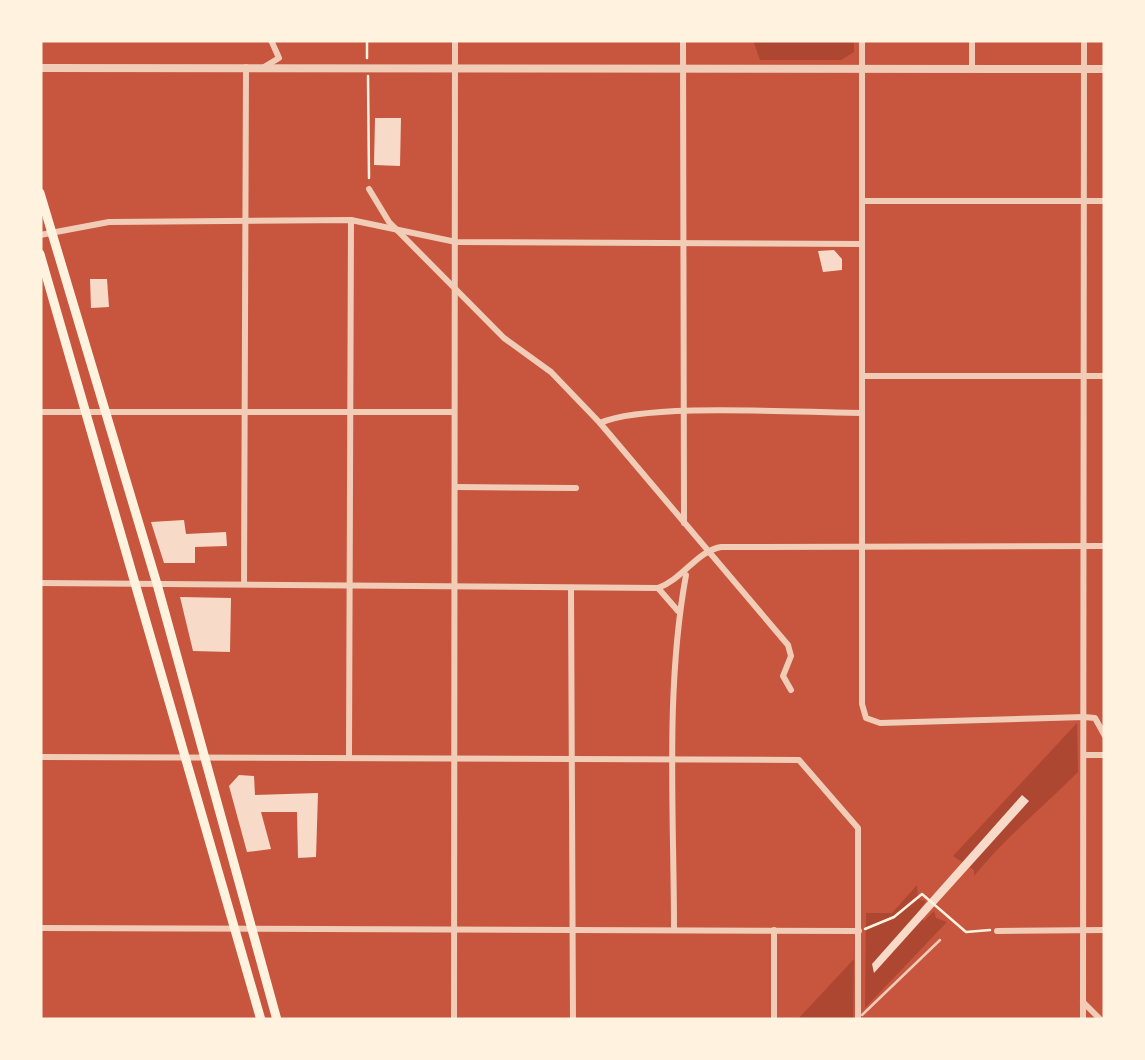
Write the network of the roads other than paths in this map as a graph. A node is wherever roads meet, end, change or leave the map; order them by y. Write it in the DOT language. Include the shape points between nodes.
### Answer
graph roads {
  1 [pos="272,40"];
  2 [pos="455,40"];
  3 [pos="683,40"];
  4 [pos="862,40"];
  5 [pos="972,40"];
  6 [pos="1084,40"];
  7 [pos="246,67"];
  8 [pos="264,67"];
  9 [pos="455,67"];
  10 [pos="40,68"];
  11 [pos="682,68"];
  12 [pos="862,68"];
  13 [pos="972,68"];
  14 [pos="1084,69"];
  15 [pos="1105,69"];
  16 [pos="369,190"];
  17 [pos="40,193"];
  18 [pos="862,201"];
  19 [pos="1086,201"];
  20 [pos="1105,201"];
  21 [pos="244,220"];
  22 [pos="351,220"];
  23 [pos="52,232"];
  24 [pos="402,232"];
  25 [pos="40,235"];
  26 [pos="456,242"];
  27 [pos="683,243"];
  28 [pos="862,244"];
  29 [pos="40,254"];
  30 [pos="456,288"];
  31 [pos="862,376"];
  32 [pos="1086,376"];
  33 [pos="1105,376"];
  34 [pos="350,411"];
  35 [pos="40,412"];
  36 [pos="88,412"];
  37 [pos="106,412"];
  38 [pos="245,412"];
  39 [pos="454,412"];
  40 [pos="683,413"];
  41 [pos="862,413"];
  42 [pos="600,422"];
  43 [pos="455,487"];
  44 [pos="576,488"];
  45 [pos="684,524"];
  46 [pos="1086,546"];
  47 [pos="1105,546"];
  48 [pos="864,547"];
  49 [pos="708,550"];
  50 [pos="686,573"];
  51 [pos="40,583"];
  52 [pos="138,584"];
  53 [pos="157,584"];
  54 [pos="244,584"];
  55 [pos="348,585"];
  56 [pos="455,586"];
  57 [pos="572,588"];
  58 [pos="658,588"];
  59 [pos="679,612"];
  60 [pos="791,690"];
  61 [pos="1084,717"];
  62 [pos="1105,736"];
  63 [pos="1084,755"];
  64 [pos="1105,755"];
  65 [pos="188,756"];
  66 [pos="204,756"];
  67 [pos="349,756"];
  68 [pos="40,757"];
  69 [pos="571,757"];
  70 [pos="453,758"];
  71 [pos="674,758"];
  72 [pos="40,928"];
  73 [pos="674,928"];
  74 [pos="253,929"];
  75 [pos="236,930"];
  76 [pos="454,930"];
  77 [pos="572,930"];
  78 [pos="774,930"];
  79 [pos="1105,930"];
  80 [pos="859,931"];
  81 [pos="997,931"];
  82 [pos="1081,931"];
  83 [pos="940,940"];
  84 [pos="1083,1001"];
  85 [pos="858,1016"];
  86 [pos="262,1020"];
  87 [pos="277,1020"];
  88 [pos="454,1020"];
  89 [pos="573,1020"];
  90 [pos="774,1020"];
  91 [pos="849,1020"];
  92 [pos="1083,1020"];
  93 [pos="1102,1020"];
  1 -- 8 [label="street" via="278,58"];
  2 -- 9 [label="street"];
  3 -- 11 [label="street"];
  4 -- 12 [label="street"];
  5 -- 13 [label="street"];
  6 -- 14 [label="street"];
  7 -- 8 [label="street"];
  7 -- 10 [label="street"];
  7 -- 21 [label="street"];
  8 -- 9 [label="street"];
  9 -- 11 [label="street"];
  9 -- 26 [label="street"];
  11 -- 12 [label="street"];
  11 -- 27 [label="street"];
  12 -- 13 [label="street"];
  12 -- 18 [label="street"];
  13 -- 14 [label="street"];
  14 -- 15 [label="street"];
  14 -- 19 [label="street"];
  16 -- 24 [label="street"];
  17 -- 23 [label="main road"];
  18 -- 19 [label="street"];
  18 -- 28 [label="street"];
  19 -- 20 [label="street"];
  19 -- 32 [label="street"];
  21 -- 22 [label="street"];
  21 -- 23 [label="street" via="108,222"];
  21 -- 38 [label="street"];
  22 -- 24 [label="street"];
  22 -- 34 [label="street"];
  23 -- 25 [label="street"];
  23 -- 37 [label="main road"];
  24 -- 26 [label="street"];
  24 -- 30 [label="street"];
  26 -- 27 [label="street"];
  26 -- 30 [label="street"];
  27 -- 28 [label="street"];
  27 -- 40 [label="street"];
  28 -- 31 [label="street"];
  29 -- 36 [label="main road"];
  30 -- 39 [label="street"];
  30 -- 42 [label="street"];
  31 -- 32 [label="street"];
  31 -- 41 [label="street"];
  32 -- 33 [label="street"];
  32 -- 46 [label="street"];
  34 -- 38 [label="street"];
  34 -- 39 [label="street"];
  34 -- 55 [label="street"];
  35 -- 36 [label="street"];
  36 -- 37 [label="street"];
  36 -- 52 [label="main road"];
  37 -- 38 [label="street"];
  37 -- 53 [label="main road"];
  38 -- 54 [label="street"];
  39 -- 43 [label="street"];
  40 -- 41 [label="street"];
  40 -- 42 [label="street"];
  40 -- 45 [label="street"];
  41 -- 48 [label="street"];
  42 -- 45 [label="street"];
  43 -- 44 [label="street"];
  43 -- 56 [label="street"];
  45 -- 49 [label="street"];
  46 -- 47 [label="street"];
  46 -- 48 [label="street"];
  46 -- 61 [label="street"];
  48 -- 49 [label="street"];
  48 -- 61 [label="street" via="866,718 880,724"];
  49 -- 50 [label="street"];
  49 -- 60 [label="street" via="792,650 782,670"];
  50 -- 58 [label="street"];
  50 -- 59 [label="street"];
  51 -- 52 [label="street"];
  52 -- 53 [label="street"];
  52 -- 65 [label="main road"];
  53 -- 54 [label="street"];
  53 -- 66 [label="main road"];
  54 -- 55 [label="street"];
  55 -- 56 [label="street"];
  55 -- 67 [label="street"];
  56 -- 57 [label="street"];
  56 -- 70 [label="street"];
  57 -- 58 [label="street"];
  57 -- 69 [label="street"];
  58 -- 59 [label="street"];
  59 -- 71 [label="street"];
  61 -- 62 [label="street" via="1095,718"];
  61 -- 63 [label="street"];
  63 -- 64 [label="street"];
  63 -- 82 [label="street"];
  65 -- 66 [label="street"];
  65 -- 68 [label="street"];
  65 -- 75 [label="main road"];
  66 -- 67 [label="street"];
  66 -- 74 [label="main road"];
  67 -- 70 [label="street"];
  69 -- 70 [label="street"];
  69 -- 71 [label="street"];
  69 -- 77 [label="street"];
  70 -- 76 [label="street"];
  71 -- 73 [label="street"];
  71 -- 80 [label="street" via="799,760 858,828"];
  72 -- 75 [label="street"];
  73 -- 77 [label="street"];
  73 -- 78 [label="street"];
  74 -- 75 [label="street"];
  74 -- 76 [label="street"];
  74 -- 87 [label="main road"];
  75 -- 86 [label="main road"];
  76 -- 77 [label="street"];
  76 -- 88 [label="street"];
  77 -- 89 [label="street"];
  78 -- 80 [label="street"];
  78 -- 90 [label="street"];
  79 -- 82 [label="street"];
  80 -- 85 [label="street"];
  81 -- 82 [label="street"];
  82 -- 84 [label="street"];
  83 -- 85 [label="lane"];
  84 -- 92 [label="street"];
  84 -- 93 [label="street"];
  85 -- 91 [label="street"];
}
